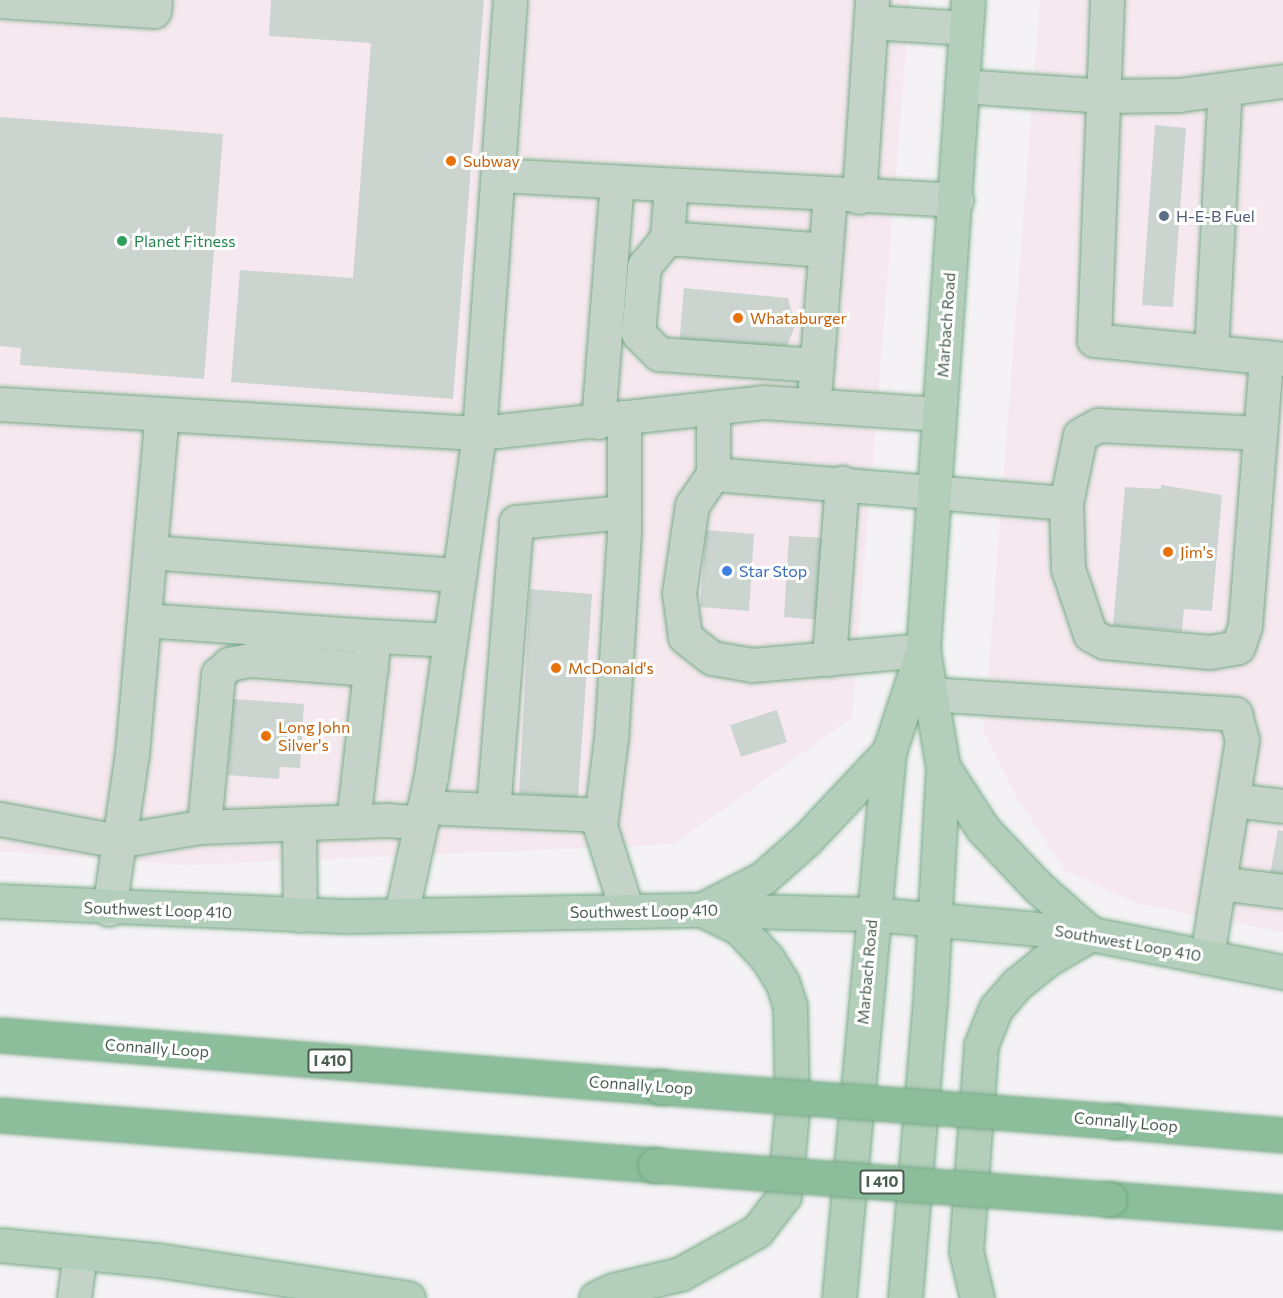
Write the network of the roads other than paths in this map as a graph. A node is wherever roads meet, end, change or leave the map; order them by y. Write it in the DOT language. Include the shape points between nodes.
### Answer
graph roads {
  1 [pos="155,0"];
  2 [pos="510,0"];
  3 [pos="1107,0"];
  4 [pos="0,1"];
  5 [pos="872,11"];
  6 [pos="967,14"];
  7 [pos="1283,81"];
  8 [pos="962,86"];
  9 [pos="1225,89"];
  10 [pos="1106,96"];
  11 [pos="498,175"];
  12 [pos="616,182"];
  13 [pos="670,185"];
  14 [pos="844,196"];
  15 [pos="956,200"];
  16 [pos="667,238"];
  17 [pos="826,250"];
  18 [pos="1211,352"];
  19 [pos="1274,358"];
  20 [pos="817,364"];
  21 [pos="0,404"];
  22 [pos="813,405"];
  23 [pos="713,408"];
  24 [pos="162,414"];
  25 [pos="939,414"];
  26 [pos="611,420"];
  27 [pos="479,433"];
  28 [pos="1260,433"];
  29 [pos="713,474"];
  30 [pos="842,482"];
  31 [pos="933,495"];
  32 [pos="1066,503"];
  33 [pos="624,523"];
  34 [pos="150,552"];
  35 [pos="459,575"];
  36 [pos="144,620"];
  37 [pos="374,636"];
  38 [pos="450,640"];
  39 [pos="923,650"];
  40 [pos="829,659"];
  41 [pos="370,669"];
  42 [pos="929,694"];
  43 [pos="890,752"];
  44 [pos="943,767"];
  45 [pos="1233,800"];
  46 [pos="1283,806"];
  47 [pos="493,810"];
  48 [pos="422,815"];
  49 [pos="602,815"];
  50 [pos="0,819"];
  51 [pos="353,822"];
  52 [pos="299,825"];
  53 [pos="204,826"];
  54 [pos="117,841"];
  55 [pos="1219,883"];
  56 [pos="1283,891"];
  57 [pos="0,901"];
  58 [pos="109,909"];
  59 [pos="701,910"];
  60 [pos="627,911"];
  61 [pos="873,914"];
  62 [pos="300,915"];
  63 [pos="401,915"];
  64 [pos="936,918"];
  65 [pos="1091,934"];
  66 [pos="1208,957"];
  67 [pos="1283,972"];
  68 [pos="0,1035"];
  69 [pos="0,1115"];
  70 [pos="1283,1135"];
  71 [pos="1174,1204"];
  72 [pos="1283,1212"];
  73 [pos="1283,1220"];
  74 [pos="0,1245"];
  75 [pos="80,1252"];
  76 [pos="355,1294"];
  77 [pos="74,1298"];
  78 [pos="408,1298"];
  79 [pos="596,1298"];
  80 [pos="839,1298"];
  81 [pos="905,1298"];
  82 [pos="977,1298"];
  1 -- 4 [label="street" via="154,11"];
  2 -- 11 [label="street"];
  3 -- 10 [label="street"];
  5 -- 6 [label="street"];
  5 -- 14 [label="street"];
  6 -- 8 [label="main road, Marbach Road"];
  7 -- 9 [label="street"];
  8 -- 10 [label="street"];
  8 -- 15 [label="main road, Marbach Road"];
  9 -- 10 [label="street" via="1178,95"];
  9 -- 18 [label="street"];
  10 -- 18 [label="street" via="1094,340"];
  11 -- 12 [label="street"];
  11 -- 27 [label="street"];
  12 -- 13 [label="street"];
  12 -- 26 [label="street"];
  13 -- 14 [label="street"];
  13 -- 16 [label="street"];
  14 -- 15 [label="street"];
  14 -- 17 [label="street"];
  15 -- 25 [label="main road, Marbach Road"];
  16 -- 17 [label="street"];
  16 -- 20 [label="street" via="644,266 638,333 659,354"];
  17 -- 20 [label="street"];
  18 -- 19 [label="street"];
  19 -- 28 [label="street"];
  20 -- 22 [label="street"];
  21 -- 24 [label="street"];
  22 -- 23 [label="street" via="764,402"];
  22 -- 25 [label="street"];
  23 -- 26 [label="street"];
  23 -- 29 [label="street"];
  24 -- 27 [label="street"];
  24 -- 34 [label="street"];
  25 -- 31 [label="main road, Marbach Road"];
  26 -- 27 [label="street"];
  26 -- 33 [label="street"];
  27 -- 35 [label="street"];
  28 -- 32 [label="street" via="1098,425 1080,435"];
  28 -- 32 [label="street" via="1245,626 1238,647 1210,652 1104,642 1090,634 1068,569"];
  29 -- 30 [label="street"];
  29 -- 40 [label="street" via="692,505 680,592 685,637 712,658 752,665"];
  30 -- 31 [label="street"];
  30 -- 40 [label="street"];
  31 -- 32 [label="street"];
  31 -- 39 [label="main road, Marbach Road"];
  33 -- 47 [label="street" via="516,522"];
  33 -- 49 [label="street" via="611,738"];
  34 -- 35 [label="street"];
  34 -- 36 [label="street"];
  35 -- 38 [label="street"];
  36 -- 37 [label="street"];
  36 -- 54 [label="street" via="132,754"];
  37 -- 38 [label="street"];
  37 -- 41 [label="street"];
  38 -- 48 [label="street"];
  39 -- 40 [label="street"];
  39 -- 42 [label="main road, Marbach Road"];
  39 -- 43 [label="main road, Marbach Road"];
  41 -- 51 [label="street"];
  41 -- 53 [label="street" via="250,660 229,664 218,674"];
  42 -- 44 [label="main road, Marbach Road"];
  42 -- 45 [label="street" via="1235,714 1242,740"];
  43 -- 59 [label="main road" via="764,878"];
  43 -- 61 [label="main road, Marbach Road"];
  44 -- 64 [label="main road, Marbach Road"];
  44 -- 65 [label="main road" via="983,829 1038,887"];
  45 -- 46 [label="street"];
  45 -- 55 [label="street"];
  47 -- 48 [label="street"];
  47 -- 49 [label="street"];
  48 -- 51 [label="street"];
  48 -- 63 [label="street"];
  49 -- 60 [label="street" via="600,826"];
  50 -- 54 [label="street"];
  51 -- 52 [label="street"];
  52 -- 53 [label="street"];
  52 -- 62 [label="street"];
  53 -- 54 [label="street"];
  54 -- 58 [label="street"];
  55 -- 56 [label="street"];
  55 -- 66 [label="street"];
  57 -- 58 [label="main road, Southwest Loop 410"];
  58 -- 62 [label="main road, Southwest Loop 410"];
  59 -- 60 [label="main road, Southwest Loop 410"];
  59 -- 61 [label="main road, Southwest Loop 410"];
  59 -- 79 [label="main road" via="740,928 782,982 790,1006 792,1111 784,1196 757,1231 680,1274 613,1290"];
  60 -- 63 [label="main road, Southwest Loop 410"];
  61 -- 64 [label="main road, Southwest Loop 410"];
  61 -- 80 [label="main road, Marbach Road"];
  62 -- 63 [label="main road, Southwest Loop 410"];
  64 -- 65 [label="main road, Southwest Loop 410"];
  64 -- 81 [label="main road, Marbach Road"];
  65 -- 66 [label="main road, Southwest Loop 410"];
  65 -- 82 [label="main road" via="1045,961 1017,984 996,1008 981,1045 966,1251"];
  66 -- 67 [label="main road, Southwest Loop 410"];
  68 -- 70 [label="highway, Connally Loop / I 410, bridge"];
  69 -- 71 [label="highway, I 410, bridge"];
  71 -- 72 [label="highway, I 410"];
  71 -- 73 [label="highway"];
  74 -- 75 [label="main road"];
  75 -- 76 [label="main road"];
  75 -- 77 [label="street"];
  76 -- 78 [label="main road"];
}
